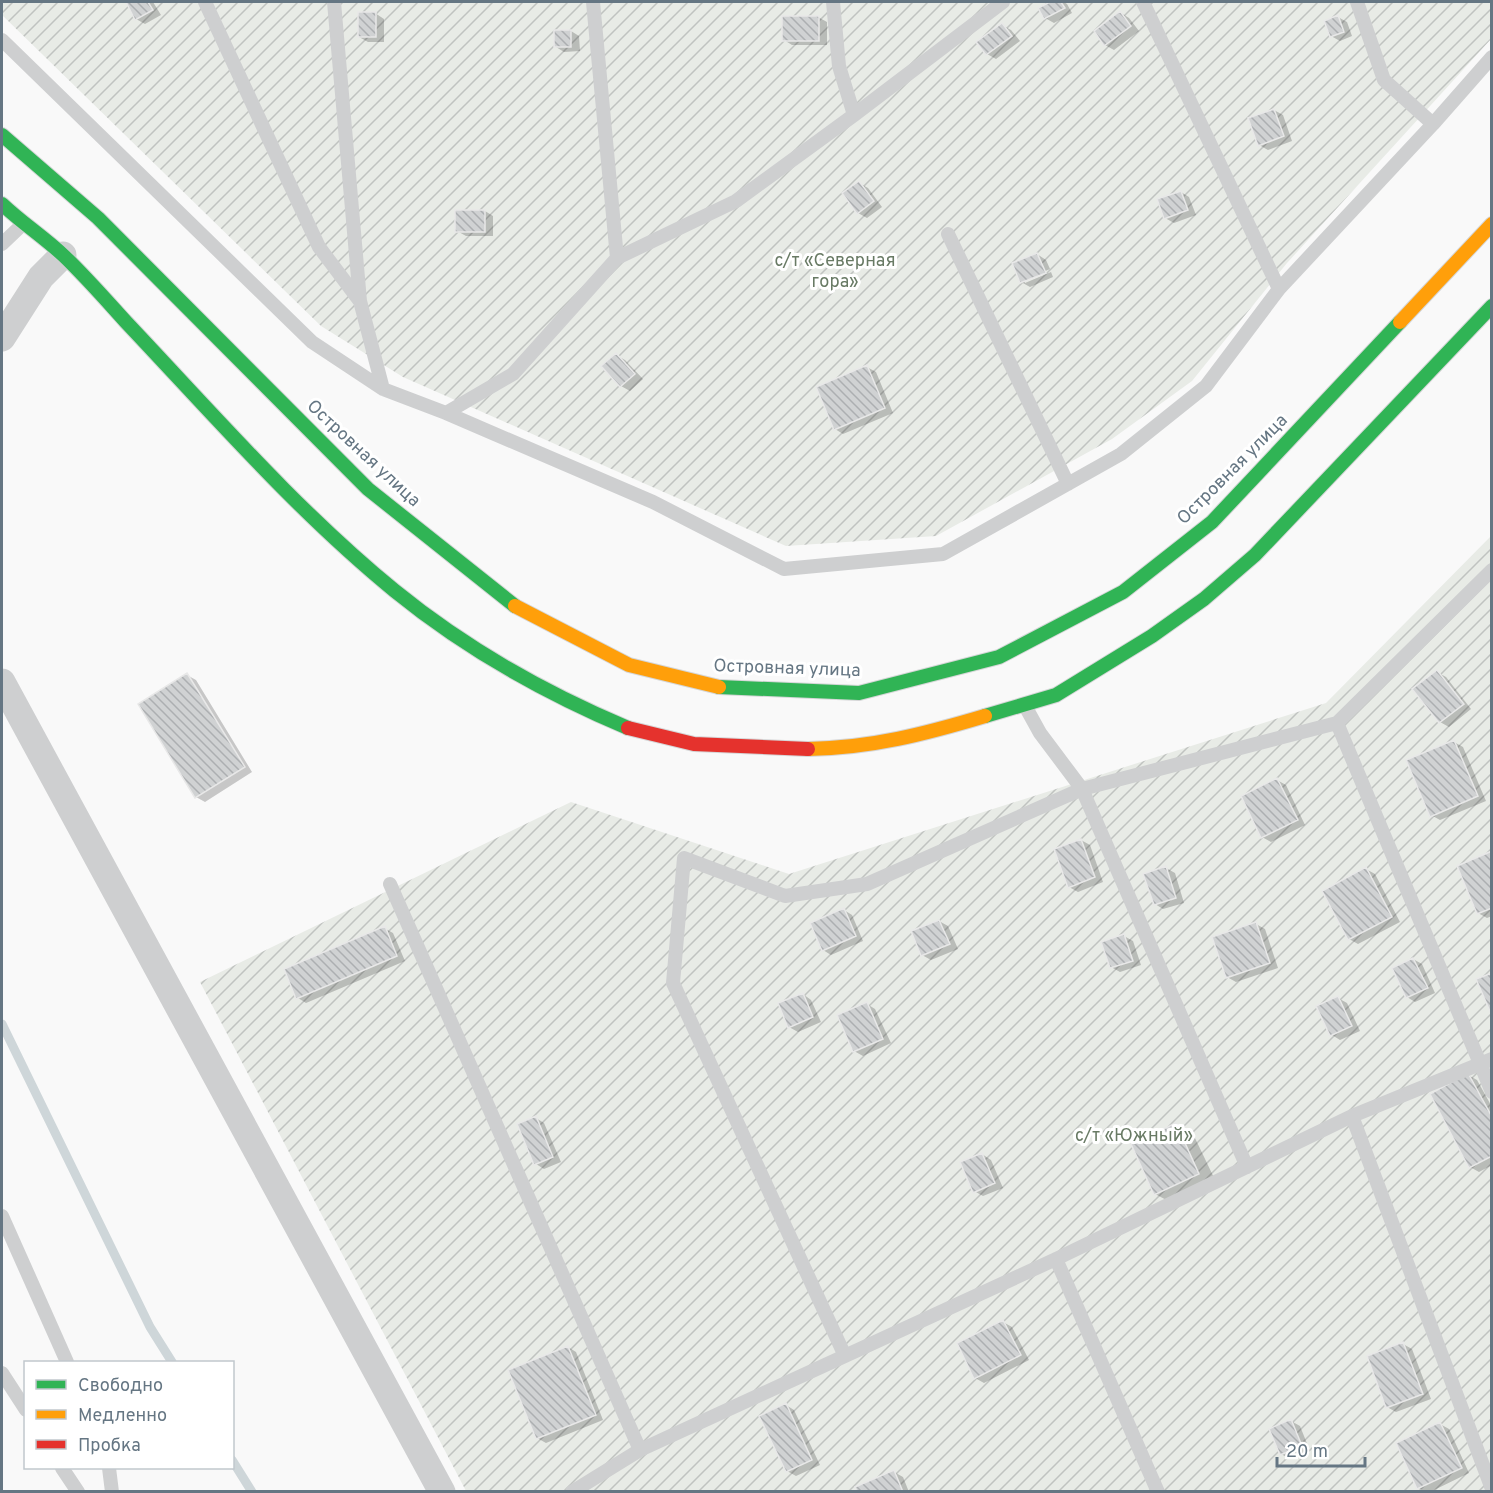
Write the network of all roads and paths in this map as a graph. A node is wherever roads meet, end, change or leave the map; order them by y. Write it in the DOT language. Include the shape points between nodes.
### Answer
graph roads {
  1 [pos="205,2"];
  2 [pos="334,2"];
  3 [pos="593,2"];
  4 [pos="833,2"];
  5 [pos="1003,2"];
  6 [pos="1143,2"];
  7 [pos="1357,2"];
  8 [pos="2,40"];
  9 [pos="1491,57"];
  10 [pos="854,114"];
  11 [pos="1433,124"];
  12 [pos="2,135"];
  13 [pos="2,204"];
  14 [pos="23,224"];
  15 [pos="1491,224"];
  16 [pos="948,234"];
  17 [pos="2,244"];
  18 [pos="63,255"];
  19 [pos="617,258"];
  20 [pos="1279,289"];
  21 [pos="360,301"];
  22 [pos="1491,306"];
  23 [pos="2,338"];
  24 [pos="383,389"];
  25 [pos="446,413"];
  26 [pos="1068,484"];
  27 [pos="1491,570"];
  28 [pos="2,682"];
  29 [pos="1024,704"];
  30 [pos="1337,723"];
  31 [pos="1082,789"];
  32 [pos="390,884"];
  33 [pos="1486,1062"];
  34 [pos="1491,1092"];
  35 [pos="1352,1116"];
  36 [pos="1247,1167"];
  37 [pos="2,1216"];
  38 [pos="1056,1259"];
  39 [pos="845,1356"];
  40 [pos="66,1361"];
  41 [pos="2,1373"];
  42 [pos="24,1407"];
  43 [pos="640,1450"];
  44 [pos="64,1469"];
  45 [pos="109,1469"];
  46 [pos="1491,1490"];
  47 [pos="78,1491"];
  48 [pos="112,1491"];
  49 [pos="442,1491"];
  50 [pos="572,1491"];
  51 [pos="1158,1491"];
  1 -- 21 [label="lane" via="319,247"];
  2 -- 21 [label="lane"];
  3 -- 19 [label="lane"];
  4 -- 10 [label="lane" via="839,66"];
  5 -- 10 [label="lane"];
  6 -- 20 [label="lane"];
  7 -- 11 [label="lane" via="1384,80"];
  8 -- 24 [label="lane" via="312,342"];
  9 -- 11 [label="lane"];
  10 -- 19 [label="lane" via="736,201"];
  11 -- 20 [label="lane"];
  12 -- 15 [label="main road, Островная улица" via="98,218 368,489 508,602 630,665 719,687 859,693 999,657 1124,592 1212,522"];
  13 -- 14 [label="main road"];
  14 -- 17 [label="lane"];
  14 -- 18 [label="main road"];
  16 -- 26 [label="lane"];
  18 -- 23 [label="street" via="41,277"];
  18 -- 29 [label="main road" via="264,467 386,584 469,646 580,708 632,730 694,744 794,749 835,748 921,735"];
  19 -- 25 [label="lane" via="513,374"];
  20 -- 26 [label="lane" via="1206,386 1121,454"];
  21 -- 24 [label="lane"];
  22 -- 29 [label="main road" via="1255,555 1204,599 1056,695"];
  24 -- 25 [label="lane"];
  25 -- 26 [label="lane" via="653,502 784,569 943,554"];
  27 -- 30 [label="lane"];
  28 -- 49 [label="street"];
  29 -- 31 [label="lane" via="1040,733"];
  30 -- 31 [label="lane"];
  30 -- 33 [label="lane"];
  31 -- 36 [label="lane"];
  31 -- 39 [label="lane" via="867,884 784,896 684,858 673,983"];
  32 -- 43 [label="lane"];
  33 -- 34 [label="lane"];
  33 -- 35 [label="lane"];
  35 -- 36 [label="lane"];
  35 -- 46 [label="lane"];
  36 -- 38 [label="lane"];
  37 -- 40 [label="lane"];
  38 -- 39 [label="lane"];
  38 -- 51 [label="lane"];
  39 -- 43 [label="lane"];
  41 -- 42 [label="lane"];
  43 -- 50 [label="lane"];
  44 -- 47 [label="lane"];
  45 -- 48 [label="lane"];
}
